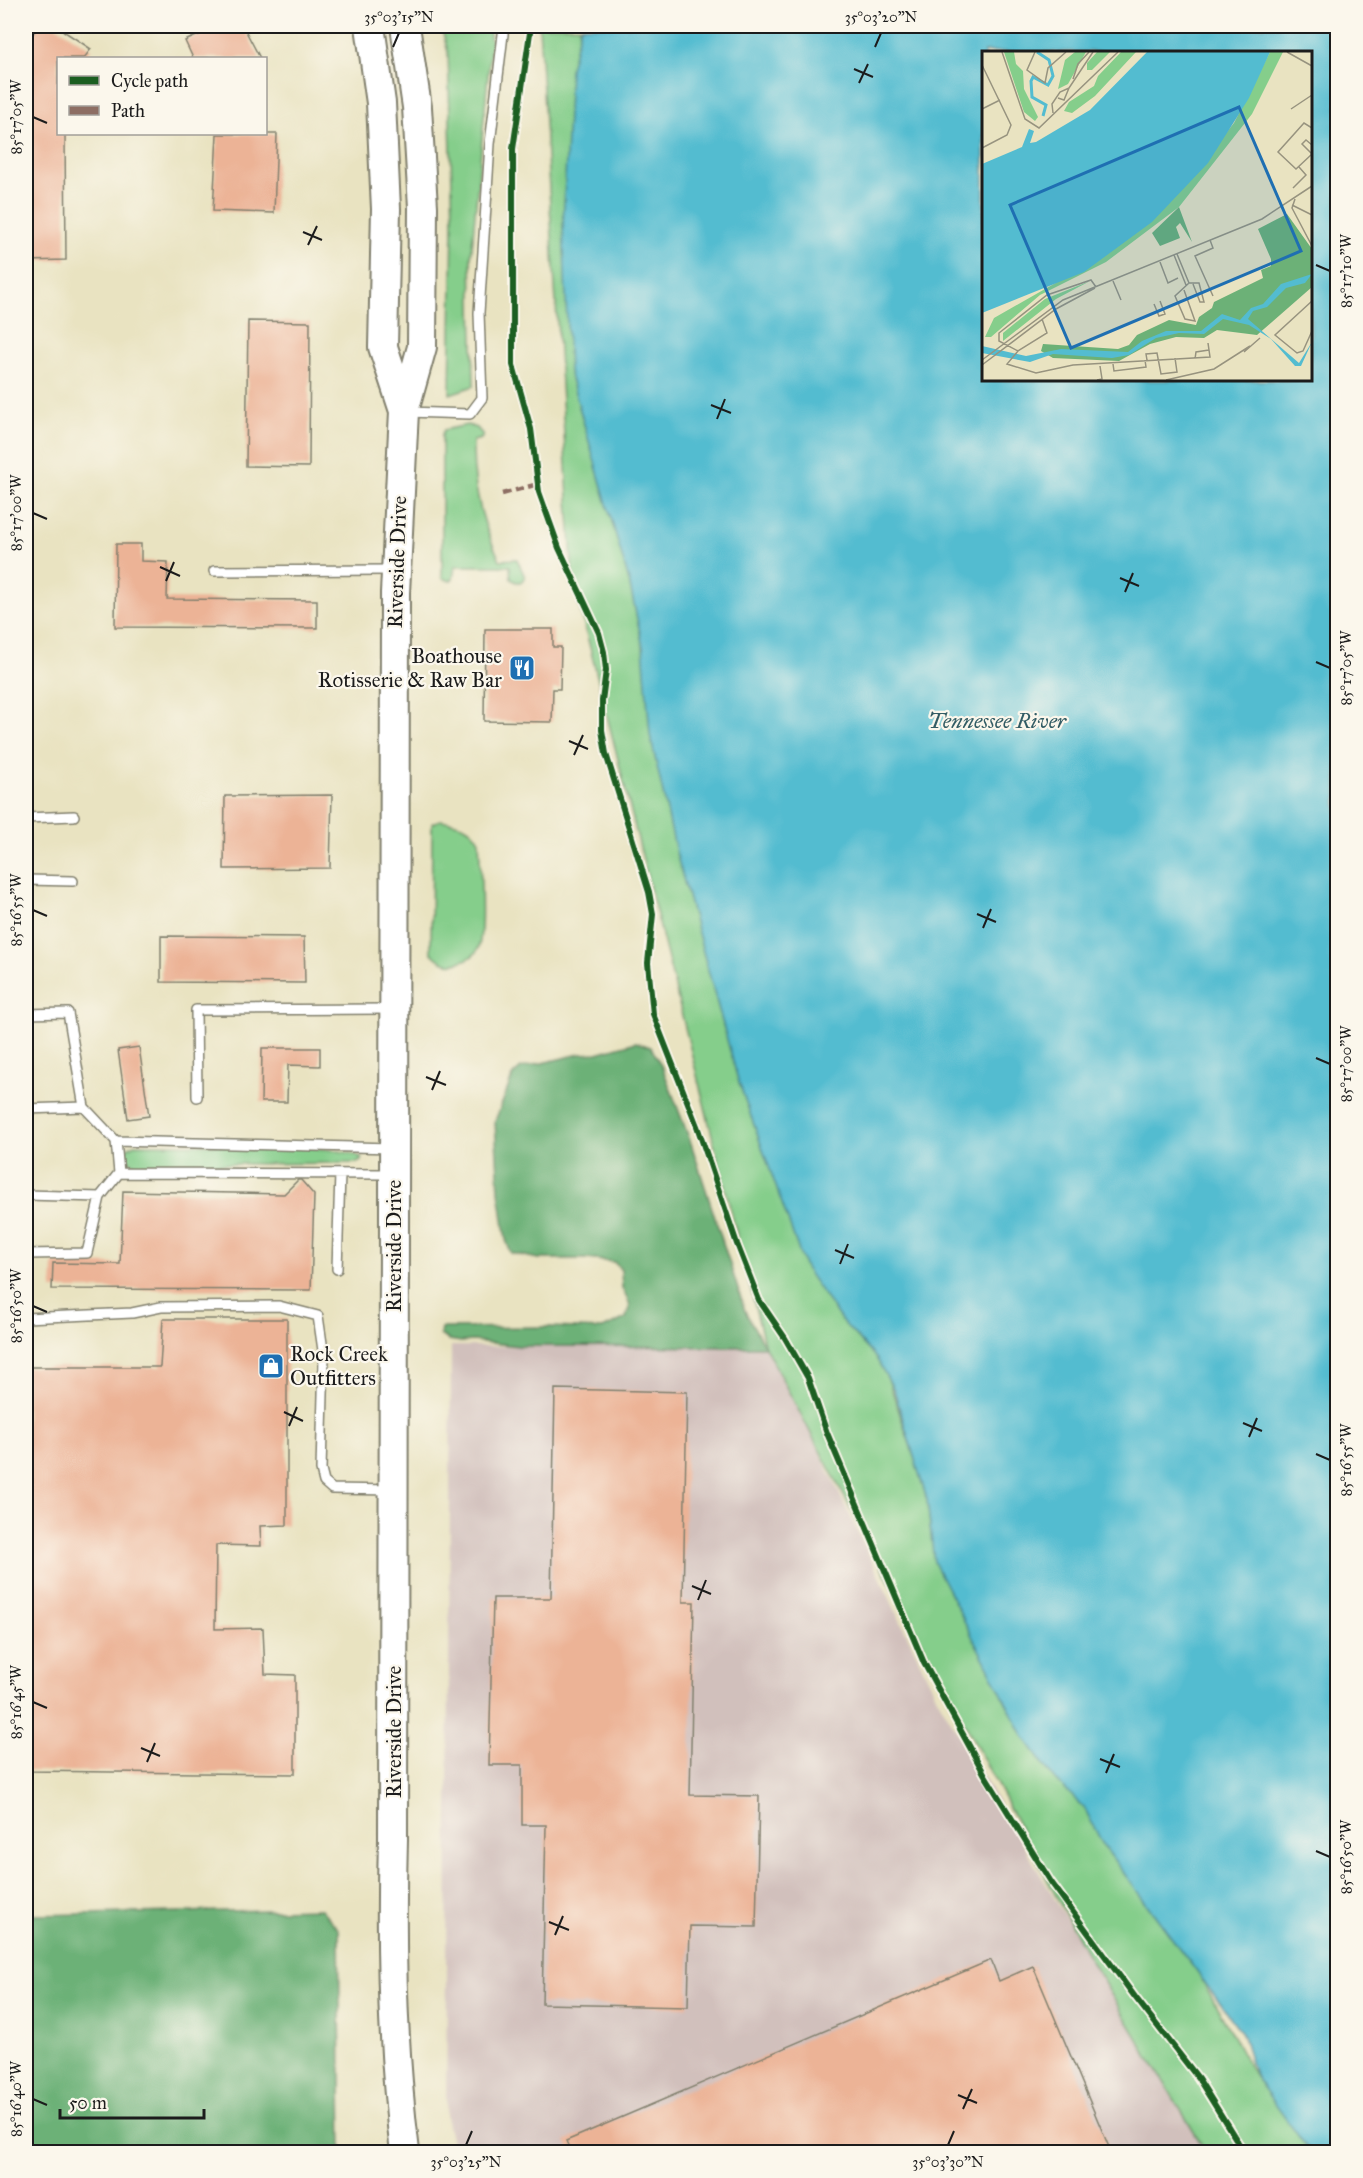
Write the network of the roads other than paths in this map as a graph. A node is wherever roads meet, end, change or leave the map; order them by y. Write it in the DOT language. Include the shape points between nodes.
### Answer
graph roads {
  1 [pos="370,26"];
  2 [pos="405,26"];
  3 [pos="504,26"];
  4 [pos="404,411"];
  5 [pos="396,570"];
  6 [pos="214,571"];
  7 [pos="74,816"];
  8 [pos="26,818"];
  9 [pos="26,880"];
  10 [pos="73,881"];
  11 [pos="394,1009"];
  12 [pos="26,1014"];
  13 [pos="197,1097"];
  14 [pos="84,1107"];
  15 [pos="26,1108"];
  16 [pos="116,1142"];
  17 [pos="394,1161"];
  18 [pos="119,1173"];
  19 [pos="340,1174"];
  20 [pos="26,1195"];
  21 [pos="100,1197"];
  22 [pos="26,1254"];
  23 [pos="337,1269"];
  24 [pos="26,1318"];
  25 [pos="394,1490"];
  26 [pos="405,2152"];
  1 -- 4 [label="main road, Riverside Drive" via="381,103 386,209 383,347"];
  2 -- 4 [label="main road, Riverside Drive" via="417,107 423,254 422,347"];
  3 -- 4 [label="lane" via="489,144 479,313 482,398 471,414"];
  4 -- 5 [label="main road, Riverside Drive"];
  5 -- 6 [label="lane"];
  5 -- 11 [label="main road, Riverside Drive"];
  7 -- 8 [label="lane"];
  9 -- 10 [label="lane"];
  11 -- 13 [label="lane" via="196,1010"];
  11 -- 17 [label="main road, Riverside Drive"];
  12 -- 14 [label="lane" via="68,1013"];
  14 -- 15 [label="lane"];
  14 -- 16 [label="lane"];
  16 -- 17 [label="lane"];
  16 -- 18 [label="lane"];
  17 -- 19 [label="lane"];
  17 -- 25 [label="main road, Riverside Drive"];
  18 -- 19 [label="lane"];
  18 -- 21 [label="lane"];
  19 -- 23 [label="lane"];
  20 -- 21 [label="lane"];
  21 -- 22 [label="lane" via="87,1253"];
  24 -- 25 [label="lane" via="132,1313 161,1307 267,1306 318,1316 324,1357 324,1482 332,1489"];
  25 -- 26 [label="main road, Riverside Drive" via="392,1977"];
}
